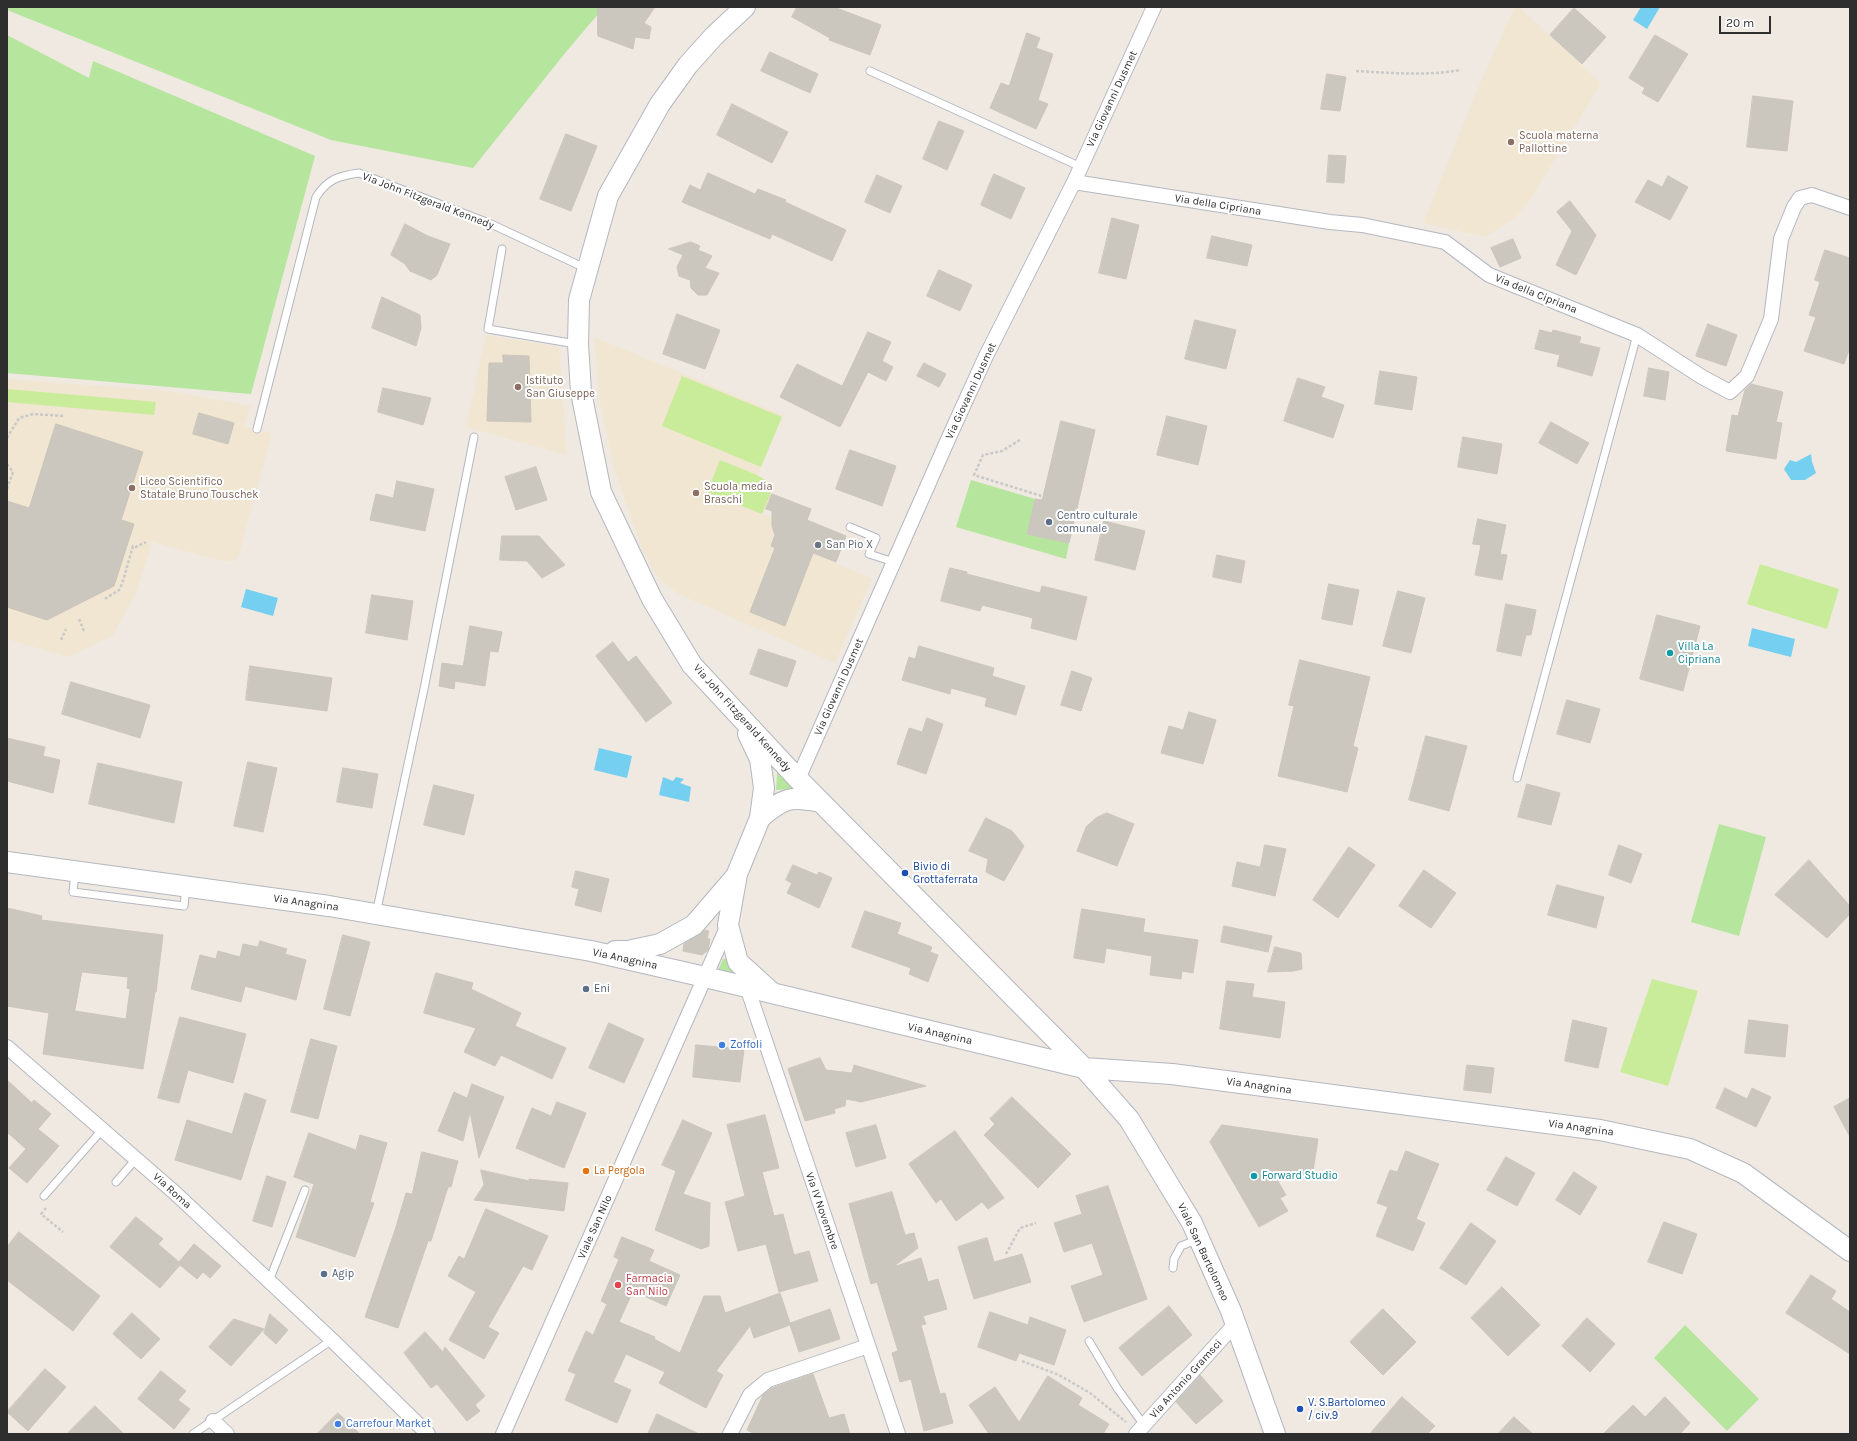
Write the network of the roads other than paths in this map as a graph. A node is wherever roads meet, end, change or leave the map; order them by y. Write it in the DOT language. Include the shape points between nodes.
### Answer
graph roads {
  1 [pos="745,7"];
  2 [pos="1154,7"];
  3 [pos="870,71"];
  4 [pos="1081,167"];
  5 [pos="1074,182"];
  6 [pos="1850,208"];
  7 [pos="502,249"];
  8 [pos="588,269"];
  9 [pos="1637,335"];
  10 [pos="578,344"];
  11 [pos="257,429"];
  12 [pos="474,437"];
  13 [pos="850,527"];
  14 [pos="894,562"];
  15 [pos="741,719"];
  16 [pos="1518,778"];
  17 [pos="798,779"];
  18 [pos="821,802"];
  19 [pos="760,818"];
  20 [pos="7,862"];
  21 [pos="737,874"];
  22 [pos="376,914"];
  23 [pos="728,925"];
  24 [pos="591,951"];
  25 [pos="706,977"];
  26 [pos="747,987"];
  27 [pos="772,994"];
  28 [pos="1041,1025"];
  29 [pos="7,1047"];
  30 [pos="1016,1052"];
  31 [pos="1084,1068"];
  32 [pos="102,1130"];
  33 [pos="136,1159"];
  34 [pos="116,1182"];
  35 [pos="305,1190"];
  36 [pos="44,1196"];
  37 [pos="1199,1239"];
  38 [pos="1850,1251"];
  39 [pos="1173,1268"];
  40 [pos="269,1281"];
  41 [pos="1236,1323"];
  42 [pos="332,1340"];
  43 [pos="1089,1341"];
  44 [pos="868,1346"];
  45 [pos="213,1421"];
  46 [pos="1139,1430"];
  47 [pos="193,1434"];
  48 [pos="227,1434"];
  49 [pos="428,1434"];
  50 [pos="503,1434"];
  51 [pos="730,1434"];
  52 [pos="898,1434"];
  53 [pos="1275,1434"];
  1 -- 8 [label="main road, Via John Fitzgerald Kennedy" via="688,65 660,104 608,196"];
  2 -- 4 [label="street, Via Giovanni Dusmet"];
  3 -- 4 [label="lane"];
  4 -- 5 [label="street, Via Giovanni Dusmet"];
  5 -- 9 [label="street, Via della Cipriana" via="1362,225 1445,242 1489,275"];
  5 -- 14 [label="street, Via Giovanni Dusmet" via="986,356"];
  6 -- 9 [label="street, Via della Cipriana" via="1812,195 1800,198 1794,207 1781,239 1771,319 1747,376 1730,392"];
  7 -- 10 [label="lane" via="488,328"];
  8 -- 10 [label="main road, Via John Fitzgerald Kennedy" via="579,300"];
  8 -- 11 [label="lane, Via John Fitzgerald Kennedy" via="489,223 359,174 324,184 316,197"];
  9 -- 16 [label="lane"];
  10 -- 15 [label="main road, Via John Fitzgerald Kennedy" via="580,392 601,492 652,599 692,665"];
  12 -- 22 [label="lane"];
  13 -- 14 [label="lane" via="876,538 869,554"];
  14 -- 17 [label="street, Via Giovanni Dusmet"];
  15 -- 17 [label="main road, Via John Fitzgerald Kennedy"];
  15 -- 19 [label="main road" via="760,759 764,788"];
  17 -- 18 [label="main road, Via John Fitzgerald Kennedy"];
  18 -- 19 [label="main road" via="798,798 779,802"];
  18 -- 28 [label="main road, Via John Fitzgerald Kennedy"];
  19 -- 21 [label="main road"];
  20 -- 22 [label="main road, Via Anagnina"];
  21 -- 23 [label="main road"];
  21 -- 24 [label="main road" via="694,925 660,944 628,951"];
  22 -- 24 [label="main road, Via Anagnina"];
  23 -- 25 [label="street, Viale San Nilo"];
  23 -- 27 [label="main road" via="738,962"];
  24 -- 25 [label="main road, Via Anagnina"];
  25 -- 26 [label="main road, Via Anagnina"];
  25 -- 50 [label="street, Viale San Nilo"];
  26 -- 27 [label="main road, Via Anagnina"];
  26 -- 44 [label="street, Via IV Novembre"];
  27 -- 30 [label="main road, Via Anagnina"];
  28 -- 30 [label="main road" via="1038,1043 1032,1048"];
  28 -- 31 [label="main road, Viale San Bartolomeo"];
  29 -- 32 [label="street, Via Roma"];
  30 -- 31 [label="main road, Via Anagnina"];
  31 -- 37 [label="main road, Viale San Bartolomeo" via="1129,1119 1187,1213"];
  31 -- 38 [label="main road, Via Anagnina" via="1172,1074 1600,1130 1690,1149 1743,1174"];
  32 -- 33 [label="street, Via Roma"];
  32 -- 36 [label="lane"];
  33 -- 34 [label="lane"];
  33 -- 40 [label="street, Via Roma"];
  35 -- 40 [label="lane"];
  37 -- 39 [label="lane" via="1181,1246 1174,1259"];
  37 -- 41 [label="main road, Viale San Bartolomeo"];
  40 -- 42 [label="street, Via Roma"];
  41 -- 46 [label="street, Via Antonio Gramsci"];
  41 -- 53 [label="main road, Viale San Bartolomeo"];
  42 -- 45 [label="lane"];
  42 -- 49 [label="street, Via Roma"];
  43 -- 46 [label="lane"];
  44 -- 51 [label="street" via="768,1380 750,1395"];
  44 -- 52 [label="street, Via IV Novembre"];
  45 -- 47 [label="lane"];
  45 -- 48 [label="street"];
}
